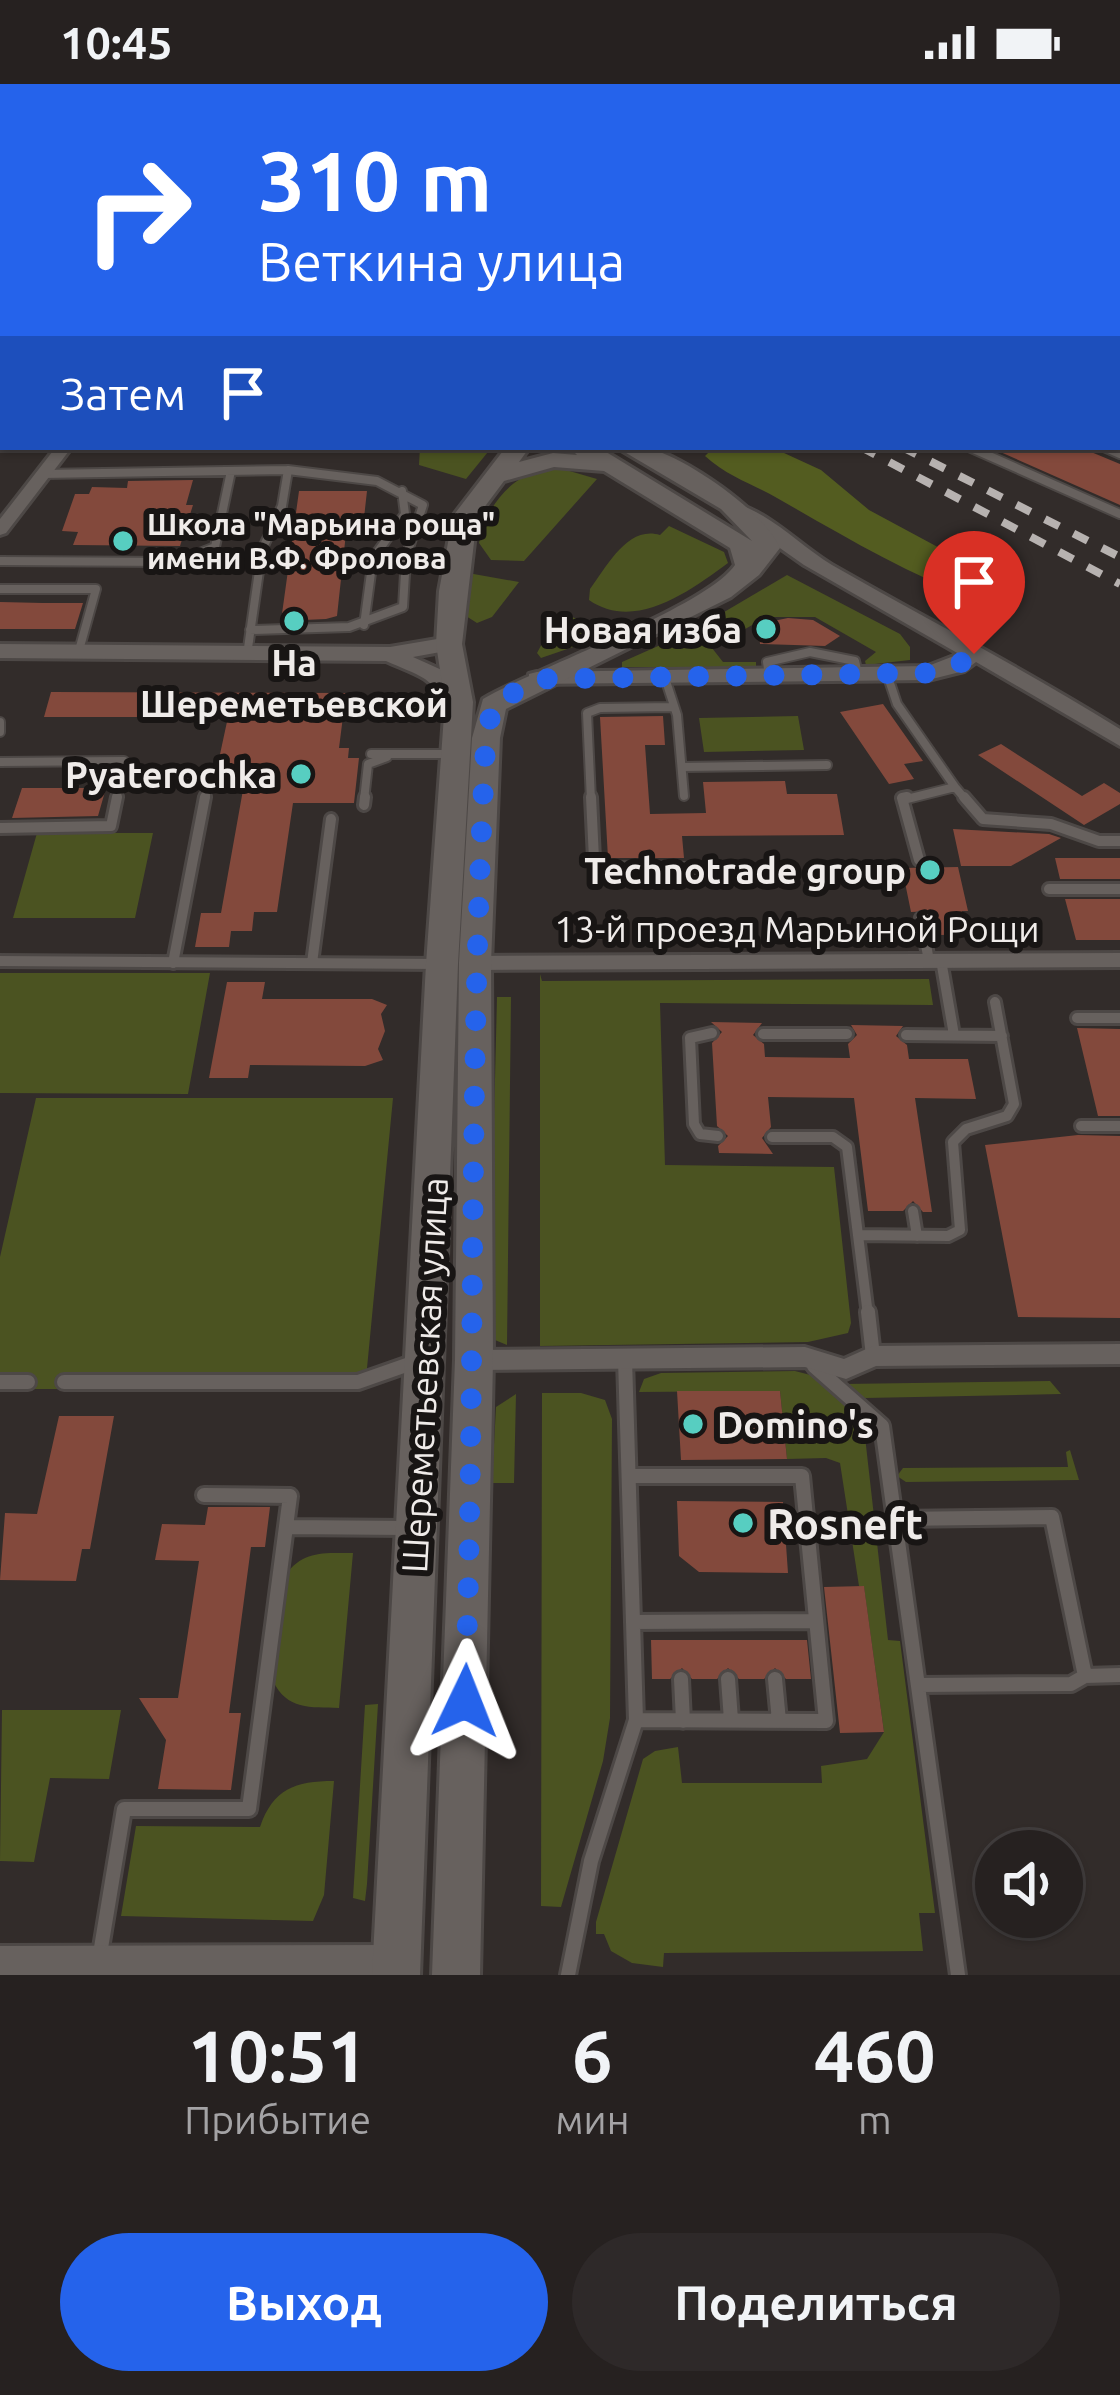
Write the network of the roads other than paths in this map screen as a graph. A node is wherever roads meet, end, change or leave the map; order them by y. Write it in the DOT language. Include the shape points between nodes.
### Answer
graph roads {
  1 [pos="56,450"];
  2 [pos="516,450"];
  3 [pos="976,450"];
  4 [pos="618,456"];
  5 [pos="288,470"];
  6 [pos="231,471"];
  7 [pos="42,474"];
  8 [pos="496,476"];
  9 [pos="401,490"];
  10 [pos="740,511"];
  11 [pos="1120,514"];
  12 [pos="711,523"];
  13 [pos="0,530"];
  14 [pos="767,546"];
  15 [pos="0,561"];
  16 [pos="811,561"];
  17 [pos="742,577"];
  18 [pos="0,589"];
  19 [pos="364,625"];
  20 [pos="250,630"];
  21 [pos="449,644"];
  22 [pos="0,651"];
  23 [pos="78,653"];
  24 [pos="390,654"];
  25 [pos="974,654"];
  26 [pos="247,655"];
  27 [pos="887,674"];
  28 [pos="664,678"];
  29 [pos="537,679"];
  30 [pos="459,703"];
  31 [pos="673,707"];
  32 [pos="0,722"];
  33 [pos="0,732"];
  34 [pos="1120,739"];
  35 [pos="370,754"];
  36 [pos="396,754"];
  37 [pos="454,754"];
  38 [pos="0,762"];
  39 [pos="827,765"];
  40 [pos="683,766"];
  41 [pos="955,787"];
  42 [pos="206,794"];
  43 [pos="684,796"];
  44 [pos="364,805"];
  45 [pos="331,819"];
  46 [pos="0,828"];
  47 [pos="1120,841"];
  48 [pos="919,860"];
  49 [pos="703,869"];
  50 [pos="1049,889"];
  51 [pos="1120,889"];
  52 [pos="921,918"];
  53 [pos="1120,960"];
  54 [pos="0,961"];
  55 [pos="935,961"];
  56 [pos="173,963"];
  57 [pos="313,963"];
  58 [pos="459,963"];
  59 [pos="995,1002"];
  60 [pos="1077,1018"];
  61 [pos="1120,1018"];
  62 [pos="712,1033"];
  63 [pos="763,1034"];
  64 [pos="847,1034"];
  65 [pos="906,1035"];
  66 [pos="954,1035"];
  67 [pos="1002,1036"];
  68 [pos="1081,1126"];
  69 [pos="1120,1126"];
  70 [pos="718,1136"];
  71 [pos="772,1137"];
  72 [pos="914,1211"];
  73 [pos="858,1235"];
  74 [pos="917,1236"];
  75 [pos="1120,1354"];
  76 [pos="873,1356"];
  77 [pos="805,1357"];
  78 [pos="625,1358"];
  79 [pos="474,1360"];
  80 [pos="424,1361"];
  81 [pos="0,1382"];
  82 [pos="28,1382"];
  83 [pos="64,1382"];
  84 [pos="629,1476"];
  85 [pos="203,1495"];
  86 [pos="895,1519"];
  87 [pos="286,1527"];
  88 [pos="416,1528"];
  89 [pos="771,1621"];
  90 [pos="633,1622"];
  91 [pos="679,1622"];
  92 [pos="724,1622"];
  93 [pos="816,1622"];
  94 [pos="680,1640"];
  95 [pos="726,1640"];
  96 [pos="772,1640"];
  97 [pos="1120,1675"];
  98 [pos="1085,1676"];
  99 [pos="775,1678"];
  100 [pos="681,1679"];
  101 [pos="728,1679"];
  102 [pos="918,1685"];
  103 [pos="636,1720"];
  104 [pos="731,1720"];
  105 [pos="779,1720"];
  106 [pos="683,1721"];
  107 [pos="0,1961"];
  108 [pos="99,1961"];
  109 [pos="397,1967"];
  110 [pos="197,1968"];
  111 [pos="456,1975"];
  112 [pos="568,1975"];
  113 [pos="958,1975"];
  1 -- 7 [label="street"];
  2 -- 8 [label="main road, Шереметьевская улица"];
  3 -- 11 [label="lane"];
  4 -- 8 [label="main road" via="554,460"];
  4 -- 10 [label="main road"];
  4 -- 12 [label="main road"];
  5 -- 6 [label="lane"];
  5 -- 9 [label="lane" via="333,471"];
  5 -- 20 [label="lane" via="265,539"];
  6 -- 7 [label="lane"];
  6 -- 15 [label="lane" via="214,547 177,562"];
  7 -- 13 [label="street"];
  8 -- 21 [label="main road, Шереметьевская улица" via="465,516"];
  9 -- 19 [label="lane" via="405,514 373,558"];
  9 -- 19 [label="lane" via="424,505 406,557 403,607"];
  10 -- 14 [label="main road"];
  10 -- 16 [label="street"];
  12 -- 14 [label="street"];
  12 -- 17 [label="main road" via="746,552"];
  14 -- 16 [label="street"];
  14 -- 17 [label="main road"];
  16 -- 25 [label="street"];
  17 -- 29 [label="main road"];
  18 -- 23 [label="lane" via="96,589"];
  19 -- 20 [label="lane"];
  20 -- 26 [label="lane"];
  21 -- 24 [label="street"];
  21 -- 30 [label="main road, Шереметьевская улица"];
  22 -- 23 [label="street"];
  23 -- 26 [label="street"];
  24 -- 26 [label="street"];
  24 -- 30 [label="street" via="436,676"];
  25 -- 27 [label="street" via="945,670"];
  25 -- 34 [label="street"];
  27 -- 28 [label="street"];
  27 -- 41 [label="lane" via="896,704"];
  28 -- 29 [label="street"];
  28 -- 31 [label="lane"];
  29 -- 58 [label="main road, Шереметьевская улица" via="493,705"];
  30 -- 37 [label="main road, Шереметьевская улица"];
  31 -- 40 [label="lane"];
  31 -- 49 [label="lane" via="587,713 594,859 611,870"];
  32 -- 33 [label="lane"];
  35 -- 36 [label="lane"];
  36 -- 37 [label="lane"];
  36 -- 44 [label="lane" via="368,764"];
  37 -- 58 [label="main road, Шереметьевская улица"];
  38 -- 46 [label="lane" via="124,761 111,826"];
  39 -- 40 [label="lane"];
  40 -- 43 [label="lane"];
  41 -- 47 [label="lane" via="982,819 1052,824"];
  41 -- 48 [label="lane" via="902,799"];
  42 -- 56 [label="lane"];
  45 -- 57 [label="lane"];
  50 -- 51 [label="lane"];
  52 -- 55 [label="lane"];
  53 -- 55 [label="street, 13-й проезд Марьиной Рощи"];
  54 -- 56 [label="lane"];
  55 -- 58 [label="street, 13-й проезд Марьиной Рощи"];
  55 -- 66 [label="lane"];
  56 -- 57 [label="lane"];
  57 -- 58 [label="lane"];
  58 -- 79 [label="main road, Шереметьевская улица"];
  58 -- 80 [label="main road, Шереметьевская улица"];
  59 -- 67 [label="lane"];
  60 -- 61 [label="lane"];
  62 -- 70 [label="lane" via="690,1038 694,1124 700,1134"];
  63 -- 64 [label="lane"];
  65 -- 66 [label="lane"];
  66 -- 67 [label="lane"];
  67 -- 74 [label="lane" via="1012,1110 952,1142 960,1231"];
  68 -- 69 [label="lane"];
  71 -- 73 [label="lane" via="845,1144"];
  72 -- 74 [label="lane"];
  73 -- 74 [label="lane"];
  73 -- 76 [label="lane"];
  75 -- 76 [label="street"];
  76 -- 77 [label="street" via="846,1369"];
  77 -- 78 [label="street"];
  77 -- 86 [label="lane" via="882,1426"];
  78 -- 79 [label="street"];
  78 -- 84 [label="lane"];
  79 -- 111 [label="main road, Шереметьевская улица"];
  80 -- 83 [label="lane" via="358,1382"];
  80 -- 88 [label="main road, Шереметьевская улица"];
  81 -- 82 [label="lane"];
  84 -- 90 [label="lane"];
  84 -- 93 [label="lane" via="802,1475"];
  85 -- 87 [label="lane" via="290,1496"];
  86 -- 98 [label="lane" via="1052,1517"];
  86 -- 102 [label="lane"];
  87 -- 88 [label="lane"];
  87 -- 108 [label="lane" via="249,1809 124,1809"];
  88 -- 109 [label="main road, Шереметьевская улица"];
  89 -- 92 [label="lane"];
  89 -- 93 [label="lane"];
  89 -- 96 [label="lane"];
  90 -- 91 [label="lane"];
  90 -- 103 [label="lane"];
  91 -- 92 [label="lane"];
  91 -- 94 [label="lane"];
  92 -- 95 [label="lane"];
  93 -- 105 [label="lane" via="826,1721"];
  97 -- 98 [label="lane"];
  98 -- 102 [label="lane" via="1071,1684"];
  99 -- 105 [label="lane"];
  100 -- 106 [label="lane"];
  101 -- 104 [label="lane"];
  102 -- 113 [label="lane"];
  103 -- 106 [label="lane"];
  103 -- 112 [label="lane" via="591,1861"];
  104 -- 105 [label="lane"];
  104 -- 106 [label="lane"];
  107 -- 108 [label="street"];
  108 -- 110 [label="street"];
  109 -- 110 [label="street"];
}
